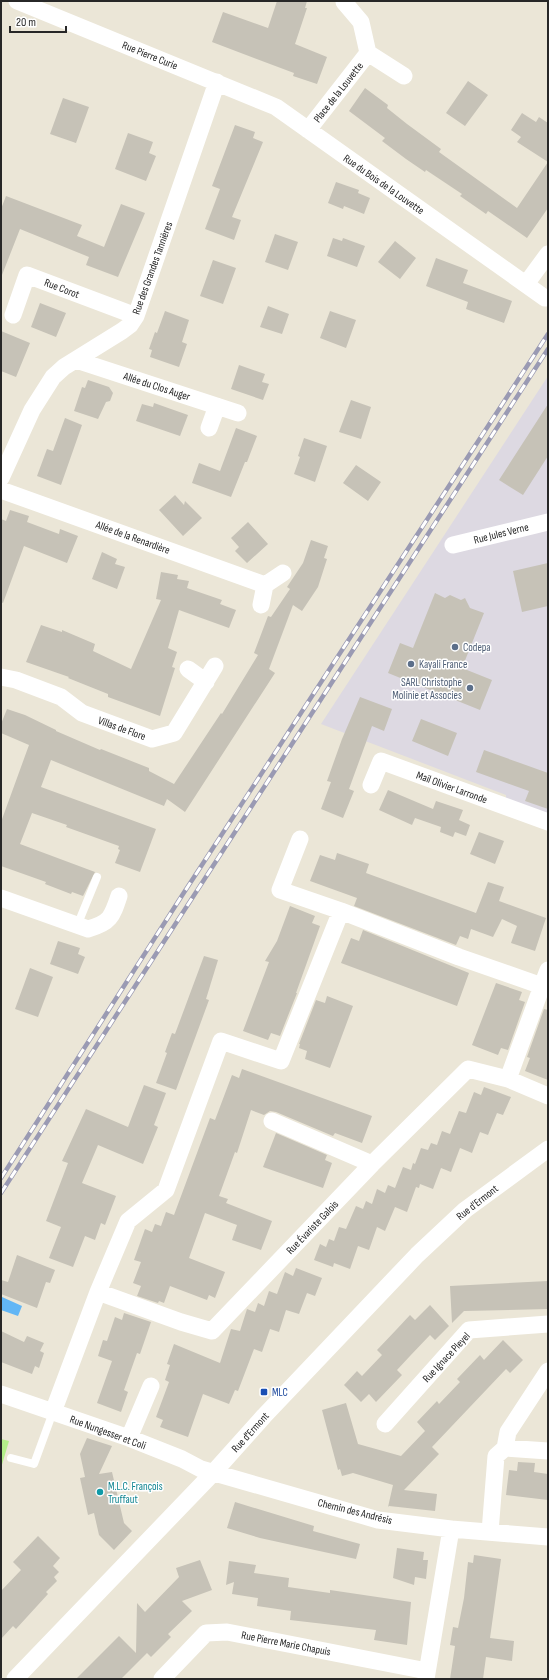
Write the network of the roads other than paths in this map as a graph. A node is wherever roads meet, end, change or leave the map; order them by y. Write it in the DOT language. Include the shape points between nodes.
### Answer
graph roads {
  1 [pos="17,1"];
  2 [pos="344,2"];
  3 [pos="368,53"];
  4 [pos="404,76"];
  5 [pos="217,82"];
  6 [pos="308,130"];
  7 [pos="548,254"];
  8 [pos="526,284"];
  9 [pos="545,298"];
  10 [pos="13,315"];
  11 [pos="136,316"];
  12 [pos="76,360"];
  13 [pos="217,406"];
  14 [pos="238,413"];
  15 [pos="209,428"];
  16 [pos="1,478"];
  17 [pos="1,490"];
  18 [pos="548,522"];
  19 [pos="453,545"];
  20 [pos="283,573"];
  21 [pos="265,585"];
  22 [pos="261,605"];
  23 [pos="215,666"];
  24 [pos="188,669"];
  25 [pos="1,677"];
  26 [pos="206,682"];
  27 [pos="371,785"];
  28 [pos="548,822"];
  29 [pos="300,839"];
  30 [pos="96,877"];
  31 [pos="119,896"];
  32 [pos="1,898"];
  33 [pos="341,911"];
  34 [pos="77,926"];
  35 [pos="548,970"];
  36 [pos="542,986"];
  37 [pos="508,1079"];
  38 [pos="548,1096"];
  39 [pos="272,1121"];
  40 [pos="548,1149"];
  41 [pos="372,1164"];
  42 [pos="98,1292"];
  43 [pos="548,1324"];
  44 [pos="548,1371"];
  45 [pos="151,1386"];
  46 [pos="1,1394"];
  47 [pos="53,1412"];
  48 [pos="385,1424"];
  49 [pos="129,1438"];
  50 [pos="505,1448"];
  51 [pos="548,1451"];
  52 [pos="10,1458"];
  53 [pos="213,1473"];
  54 [pos="451,1529"];
  55 [pos="490,1532"];
  56 [pos="548,1537"];
  57 [pos="427,1675"];
  58 [pos="15,1679"];
  59 [pos="162,1679"];
  1 -- 5 [label="street, Rue Pierre Curie"];
  2 -- 3 [label="street, Place de la Louvette" via="361,22"];
  3 -- 4 [label="street, Place de la Louvette"];
  3 -- 6 [label="street, Place de la Louvette"];
  5 -- 6 [label="street, Rue du Bois de la Louvette" via="276,107"];
  5 -- 11 [label="street, Rue des Grandes Tannières"];
  6 -- 8 [label="street, Rue du Bois de la Louvette"];
  7 -- 8 [label="street"];
  8 -- 9 [label="street, Rue du Bois de la Louvette"];
  10 -- 11 [label="street, Rue Corot" via="27,275"];
  11 -- 12 [label="street, Rue des Grandes Tannières" via="122,331"];
  12 -- 13 [label="street, Allée du Clos Auger"];
  12 -- 16 [label="street, Rue des Grandes Tannières" via="53,377 46,387 32,410"];
  13 -- 14 [label="street, Allée du Clos Auger"];
  13 -- 15 [label="street"];
  17 -- 21 [label="street, Allée de la Renardière"];
  18 -- 19 [label="street, Rue Jules Verne"];
  20 -- 21 [label="street"];
  21 -- 22 [label="street"];
  23 -- 26 [label="street, Villas de Flore"];
  24 -- 26 [label="street"];
  25 -- 26 [label="street, Villas de Flore" via="61,697 82,714 152,739 174,733"];
  27 -- 28 [label="street, Mail Olivier Larronde" via="380,761"];
  29 -- 33 [label="street" via="280,890"];
  30 -- 34 [label="lane"];
  31 -- 34 [label="street" via="113,914 102,925 88,929"];
  32 -- 34 [label="street"];
  33 -- 36 [label="street"];
  33 -- 42 [label="street" via="281,1061 221,1041 166,1190 128,1221"];
  35 -- 36 [label="street"];
  36 -- 37 [label="street"];
  37 -- 38 [label="street, Rue Évariste Galois"];
  37 -- 41 [label="street, Rue Évariste Galois" via="468,1069"];
  39 -- 41 [label="street"];
  40 -- 53 [label="street, Rue d'Ermont" via="465,1210 417,1255"];
  41 -- 42 [label="street, Rue Évariste Galois" via="212,1331"];
  42 -- 47 [label="street"];
  43 -- 48 [label="street, Rue Ignace Pleyel" via="469,1330"];
  44 -- 50 [label="street" via="508,1432"];
  45 -- 49 [label="street"];
  46 -- 47 [label="street, Rue Nungesser et Coli"];
  47 -- 49 [label="street, Rue Nungesser et Coli"];
  47 -- 52 [label="lane" via="34,1464"];
  49 -- 53 [label="street, Rue Nungesser et Coli"];
  50 -- 51 [label="street"];
  50 -- 55 [label="street" via="496,1456"];
  53 -- 54 [label="street, Chemin des Andrésis" via="378,1520"];
  53 -- 58 [label="street, Rue d'Ermont"];
  54 -- 55 [label="street, Chemin des Andrésis"];
  54 -- 57 [label="street, Rue Pierre Marie Chapuis"];
  55 -- 56 [label="street, Chemin des Andrésis"];
  57 -- 59 [label="street, Rue Pierre Marie Chapuis" via="227,1632 206,1633"];
}
